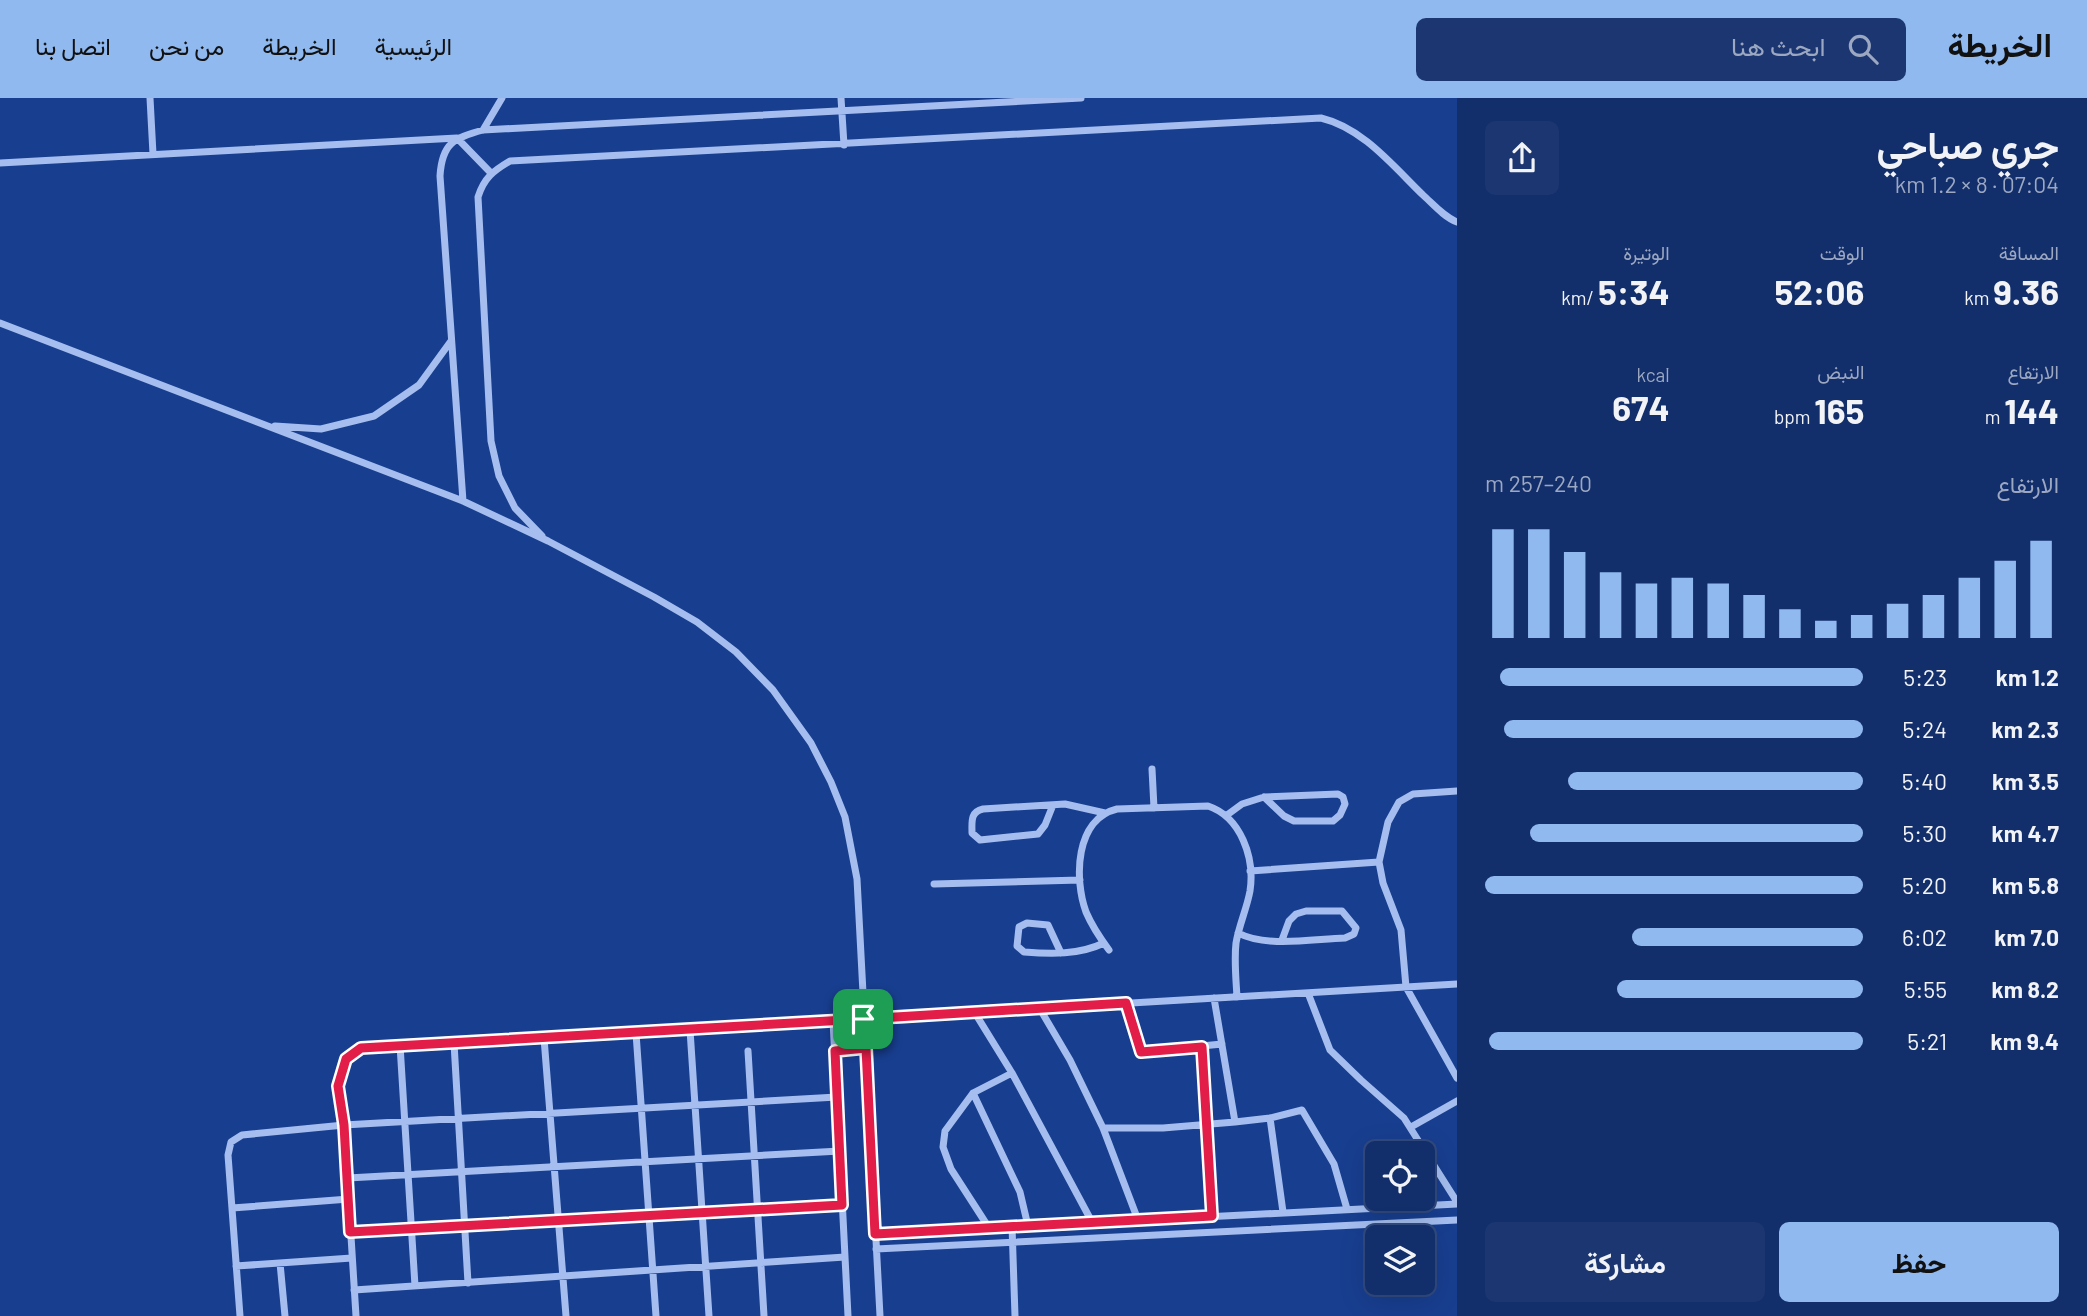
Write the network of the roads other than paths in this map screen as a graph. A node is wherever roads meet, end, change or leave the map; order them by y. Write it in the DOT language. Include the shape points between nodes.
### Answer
graph roads {
  1 [pos="150,98"];
  2 [pos="502,98"];
  3 [pos="841,98"];
  4 [pos="1082,98"];
  5 [pos="842,111"];
  6 [pos="483,130"];
  7 [pos="457,138"];
  8 [pos="844,145"];
  9 [pos="153,154"];
  10 [pos="0,163"];
  11 [pos="490,172"];
  12 [pos="1457,222"];
  13 [pos="0,323"];
  14 [pos="451,341"];
  15 [pos="267,426"];
  16 [pos="463,501"];
  17 [pos="548,541"];
  18 [pos="1152,769"];
  19 [pos="1457,791"];
  20 [pos="1264,797"];
  21 [pos="1053,805"];
  22 [pos="1154,808"];
  23 [pos="1105,813"];
  24 [pos="1227,814"];
  25 [pos="1379,862"];
  26 [pos="1250,871"];
  27 [pos="1080,880"];
  28 [pos="934,884"];
  29 [pos="1238,933"];
  30 [pos="1282,940"];
  31 [pos="1061,953"];
  32 [pos="1457,984"];
  33 [pos="1406,987"];
  34 [pos="1308,993"];
  35 [pos="1237,997"];
  36 [pos="1214,998"];
  37 [pos="1126,1003"];
  38 [pos="1040,1009"];
  39 [pos="975,1013"];
  40 [pos="863,1019"];
  41 [pos="833,1020"];
  42 [pos="690,1030"];
  43 [pos="636,1033"];
  44 [pos="544,1038"];
  45 [pos="454,1042"];
  46 [pos="1223,1044"];
  47 [pos="400,1045"];
  48 [pos="1202,1047"];
  49 [pos="866,1048"];
  50 [pos="748,1051"];
  51 [pos="835,1051"];
  52 [pos="1012,1073"];
  53 [pos="1457,1078"];
  54 [pos="973,1093"];
  55 [pos="837,1097"];
  56 [pos="1457,1101"];
  57 [pos="751,1102"];
  58 [pos="695,1105"];
  59 [pos="642,1108"];
  60 [pos="550,1113"];
  61 [pos="458,1118"];
  62 [pos="1270,1118"];
  63 [pos="405,1121"];
  64 [pos="1235,1122"];
  65 [pos="1206,1124"];
  66 [pos="344,1125"];
  67 [pos="1411,1127"];
  68 [pos="1103,1128"];
  69 [pos="840,1151"];
  70 [pos="754,1156"];
  71 [pos="698,1159"];
  72 [pos="645,1162"];
  73 [pos="555,1167"];
  74 [pos="462,1172"];
  75 [pos="408,1175"];
  76 [pos="348,1178"];
  77 [pos="349,1199"];
  78 [pos="1457,1203"];
  79 [pos="842,1205"];
  80 [pos="232,1208"];
  81 [pos="758,1209"];
  82 [pos="1347,1209"];
  83 [pos="1318,1211"];
  84 [pos="1283,1212"];
  85 [pos="702,1213"];
  86 [pos="649,1215"];
  87 [pos="1212,1216"];
  88 [pos="1138,1220"];
  89 [pos="1457,1220"];
  90 [pos="559,1221"];
  91 [pos="1092,1222"];
  92 [pos="464,1226"];
  93 [pos="1012,1226"];
  94 [pos="1028,1226"];
  95 [pos="1319,1227"];
  96 [pos="989,1228"];
  97 [pos="412,1229"];
  98 [pos="350,1232"];
  99 [pos="875,1234"];
  100 [pos="1012,1242"];
  101 [pos="876,1249"];
  102 [pos="845,1257"];
  103 [pos="352,1258"];
  104 [pos="280,1263"];
  105 [pos="761,1263"];
  106 [pos="236,1266"];
  107 [pos="706,1267"];
  108 [pos="653,1270"];
  109 [pos="563,1276"];
  110 [pos="468,1283"];
  111 [pos="415,1286"];
  112 [pos="354,1290"];
  113 [pos="240,1316"];
  114 [pos="285,1316"];
  115 [pos="356,1316"];
  116 [pos="566,1316"];
  117 [pos="656,1316"];
  118 [pos="709,1316"];
  119 [pos="764,1316"];
  120 [pos="848,1316"];
  121 [pos="880,1316"];
  122 [pos="1015,1316"];
  1 -- 9 [label="street"];
  2 -- 6 [label="street"];
  3 -- 5 [label="street"];
  4 -- 5 [label="street"];
  5 -- 6 [label="street"];
  5 -- 8 [label="street"];
  6 -- 7 [label="street"];
  7 -- 9 [label="street"];
  7 -- 11 [label="street"];
  7 -- 14 [label="street" via="446,148 439,176"];
  8 -- 11 [label="street" via="510,161"];
  8 -- 12 [label="street" via="1321,118 1357,132 1436,208"];
  9 -- 10 [label="street"];
  11 -- 17 [label="street" via="478,197 491,442 499,476 515,508"];
  13 -- 15 [label="street"];
  14 -- 15 [label="street" via="419,385 374,415 321,429"];
  14 -- 16 [label="street"];
  15 -- 16 [label="street"];
  16 -- 17 [label="street"];
  17 -- 40 [label="street" via="697,622 736,652 773,690 811,743 845,817 857,879"];
  18 -- 22 [label="street"];
  19 -- 25 [label="street" via="1413,794 1399,802 1388,822"];
  20 -- 20 [label="street" via="1338,794 1345,804 1334,821 1294,821"];
  20 -- 24 [label="street"];
  21 -- 21 [label="street" via="979,810 972,818 972,833 980,840 1032,836 1042,830"];
  21 -- 23 [label="street" via="1078,805"];
  22 -- 23 [label="street"];
  22 -- 24 [label="street" via="1208,806"];
  23 -- 27 [label="street" via="1087,835"];
  24 -- 26 [label="street" via="1239,831"];
  25 -- 26 [label="street"];
  25 -- 33 [label="street" via="1382,883 1401,930"];
  26 -- 29 [label="street" via="1250,892"];
  27 -- 28 [label="street"];
  27 -- 31 [label="street" via="1086,910 1106,946"];
  29 -- 30 [label="street" via="1253,940"];
  29 -- 35 [label="street"];
  30 -- 30 [label="street" via="1348,938 1356,928 1342,911 1306,911 1292,917"];
  31 -- 31 [label="street" via="1021,951 1019,927 1048,925"];
  32 -- 33 [label="street"];
  33 -- 34 [label="street"];
  33 -- 53 [label="street"];
  34 -- 35 [label="street"];
  34 -- 67 [label="street" via="1330,1049"];
  35 -- 36 [label="street"];
  36 -- 37 [label="street"];
  36 -- 46 [label="street"];
  37 -- 38 [label="street"];
  37 -- 48 [label="street" via="1141,1052"];
  38 -- 39 [label="street"];
  38 -- 68 [label="street"];
  39 -- 40 [label="street"];
  39 -- 52 [label="street"];
  40 -- 41 [label="street"];
  40 -- 49 [label="street"];
  41 -- 42 [label="street"];
  41 -- 51 [label="street"];
  42 -- 43 [label="street"];
  42 -- 58 [label="street"];
  43 -- 44 [label="street"];
  43 -- 59 [label="street"];
  44 -- 45 [label="street"];
  44 -- 60 [label="street"];
  45 -- 47 [label="street"];
  45 -- 61 [label="street"];
  46 -- 48 [label="street"];
  46 -- 64 [label="street"];
  47 -- 63 [label="street"];
  47 -- 66 [label="street" via="361,1048 346,1059 338,1086"];
  48 -- 65 [label="street"];
  49 -- 51 [label="street"];
  49 -- 99 [label="street"];
  50 -- 57 [label="street"];
  51 -- 55 [label="street"];
  52 -- 54 [label="street"];
  52 -- 91 [label="street"];
  54 -- 94 [label="street" via="1020,1192"];
  54 -- 96 [label="street" via="945,1131 943,1147 951,1169"];
  55 -- 57 [label="street"];
  55 -- 69 [label="street"];
  56 -- 67 [label="street"];
  57 -- 58 [label="street"];
  57 -- 70 [label="street"];
  58 -- 59 [label="street"];
  58 -- 71 [label="street"];
  59 -- 60 [label="street"];
  59 -- 72 [label="street"];
  60 -- 61 [label="street"];
  60 -- 73 [label="street"];
  61 -- 63 [label="street"];
  61 -- 74 [label="street"];
  62 -- 64 [label="street"];
  62 -- 82 [label="street" via="1302,1111 1334,1164"];
  62 -- 84 [label="street"];
  63 -- 66 [label="street"];
  63 -- 75 [label="street"];
  64 -- 65 [label="street"];
  65 -- 68 [label="street"];
  65 -- 87 [label="street"];
  66 -- 76 [label="street"];
  66 -- 80 [label="street" via="236,1138 228,1148"];
  67 -- 78 [label="street"];
  68 -- 88 [label="street"];
  69 -- 70 [label="street"];
  69 -- 79 [label="street"];
  70 -- 71 [label="street"];
  70 -- 81 [label="street"];
  71 -- 72 [label="street"];
  71 -- 85 [label="street"];
  72 -- 73 [label="street"];
  72 -- 86 [label="street"];
  73 -- 74 [label="street"];
  73 -- 90 [label="street"];
  74 -- 75 [label="street"];
  74 -- 92 [label="street"];
  75 -- 76 [label="street"];
  75 -- 97 [label="street"];
  76 -- 77 [label="street"];
  77 -- 80 [label="street"];
  77 -- 98 [label="street"];
  78 -- 82 [label="street"];
  79 -- 81 [label="street"];
  79 -- 102 [label="street"];
  80 -- 106 [label="street"];
  81 -- 85 [label="street"];
  81 -- 105 [label="street"];
  82 -- 83 [label="street"];
  83 -- 84 [label="street"];
  83 -- 95 [label="street"];
  84 -- 87 [label="street"];
  85 -- 86 [label="street"];
  85 -- 107 [label="street"];
  86 -- 90 [label="street"];
  86 -- 108 [label="street"];
  87 -- 88 [label="street"];
  88 -- 91 [label="street"];
  89 -- 95 [label="street"];
  90 -- 92 [label="street"];
  90 -- 109 [label="street"];
  91 -- 94 [label="street"];
  92 -- 97 [label="street"];
  92 -- 110 [label="street"];
  93 -- 94 [label="street"];
  93 -- 96 [label="street"];
  93 -- 100 [label="street"];
  95 -- 100 [label="street"];
  96 -- 99 [label="street"];
  97 -- 98 [label="street"];
  97 -- 111 [label="street"];
  98 -- 103 [label="street"];
  99 -- 101 [label="street"];
  100 -- 101 [label="street"];
  100 -- 122 [label="street"];
  101 -- 121 [label="street"];
  102 -- 105 [label="street"];
  102 -- 120 [label="street"];
  103 -- 104 [label="street"];
  103 -- 112 [label="street"];
  104 -- 106 [label="street"];
  104 -- 114 [label="street"];
  105 -- 107 [label="street"];
  105 -- 119 [label="street"];
  106 -- 113 [label="street"];
  107 -- 108 [label="street"];
  107 -- 118 [label="street"];
  108 -- 109 [label="street"];
  108 -- 117 [label="street"];
  109 -- 110 [label="street"];
  109 -- 116 [label="street"];
  110 -- 111 [label="street"];
  111 -- 112 [label="street"];
  112 -- 115 [label="street"];
}
